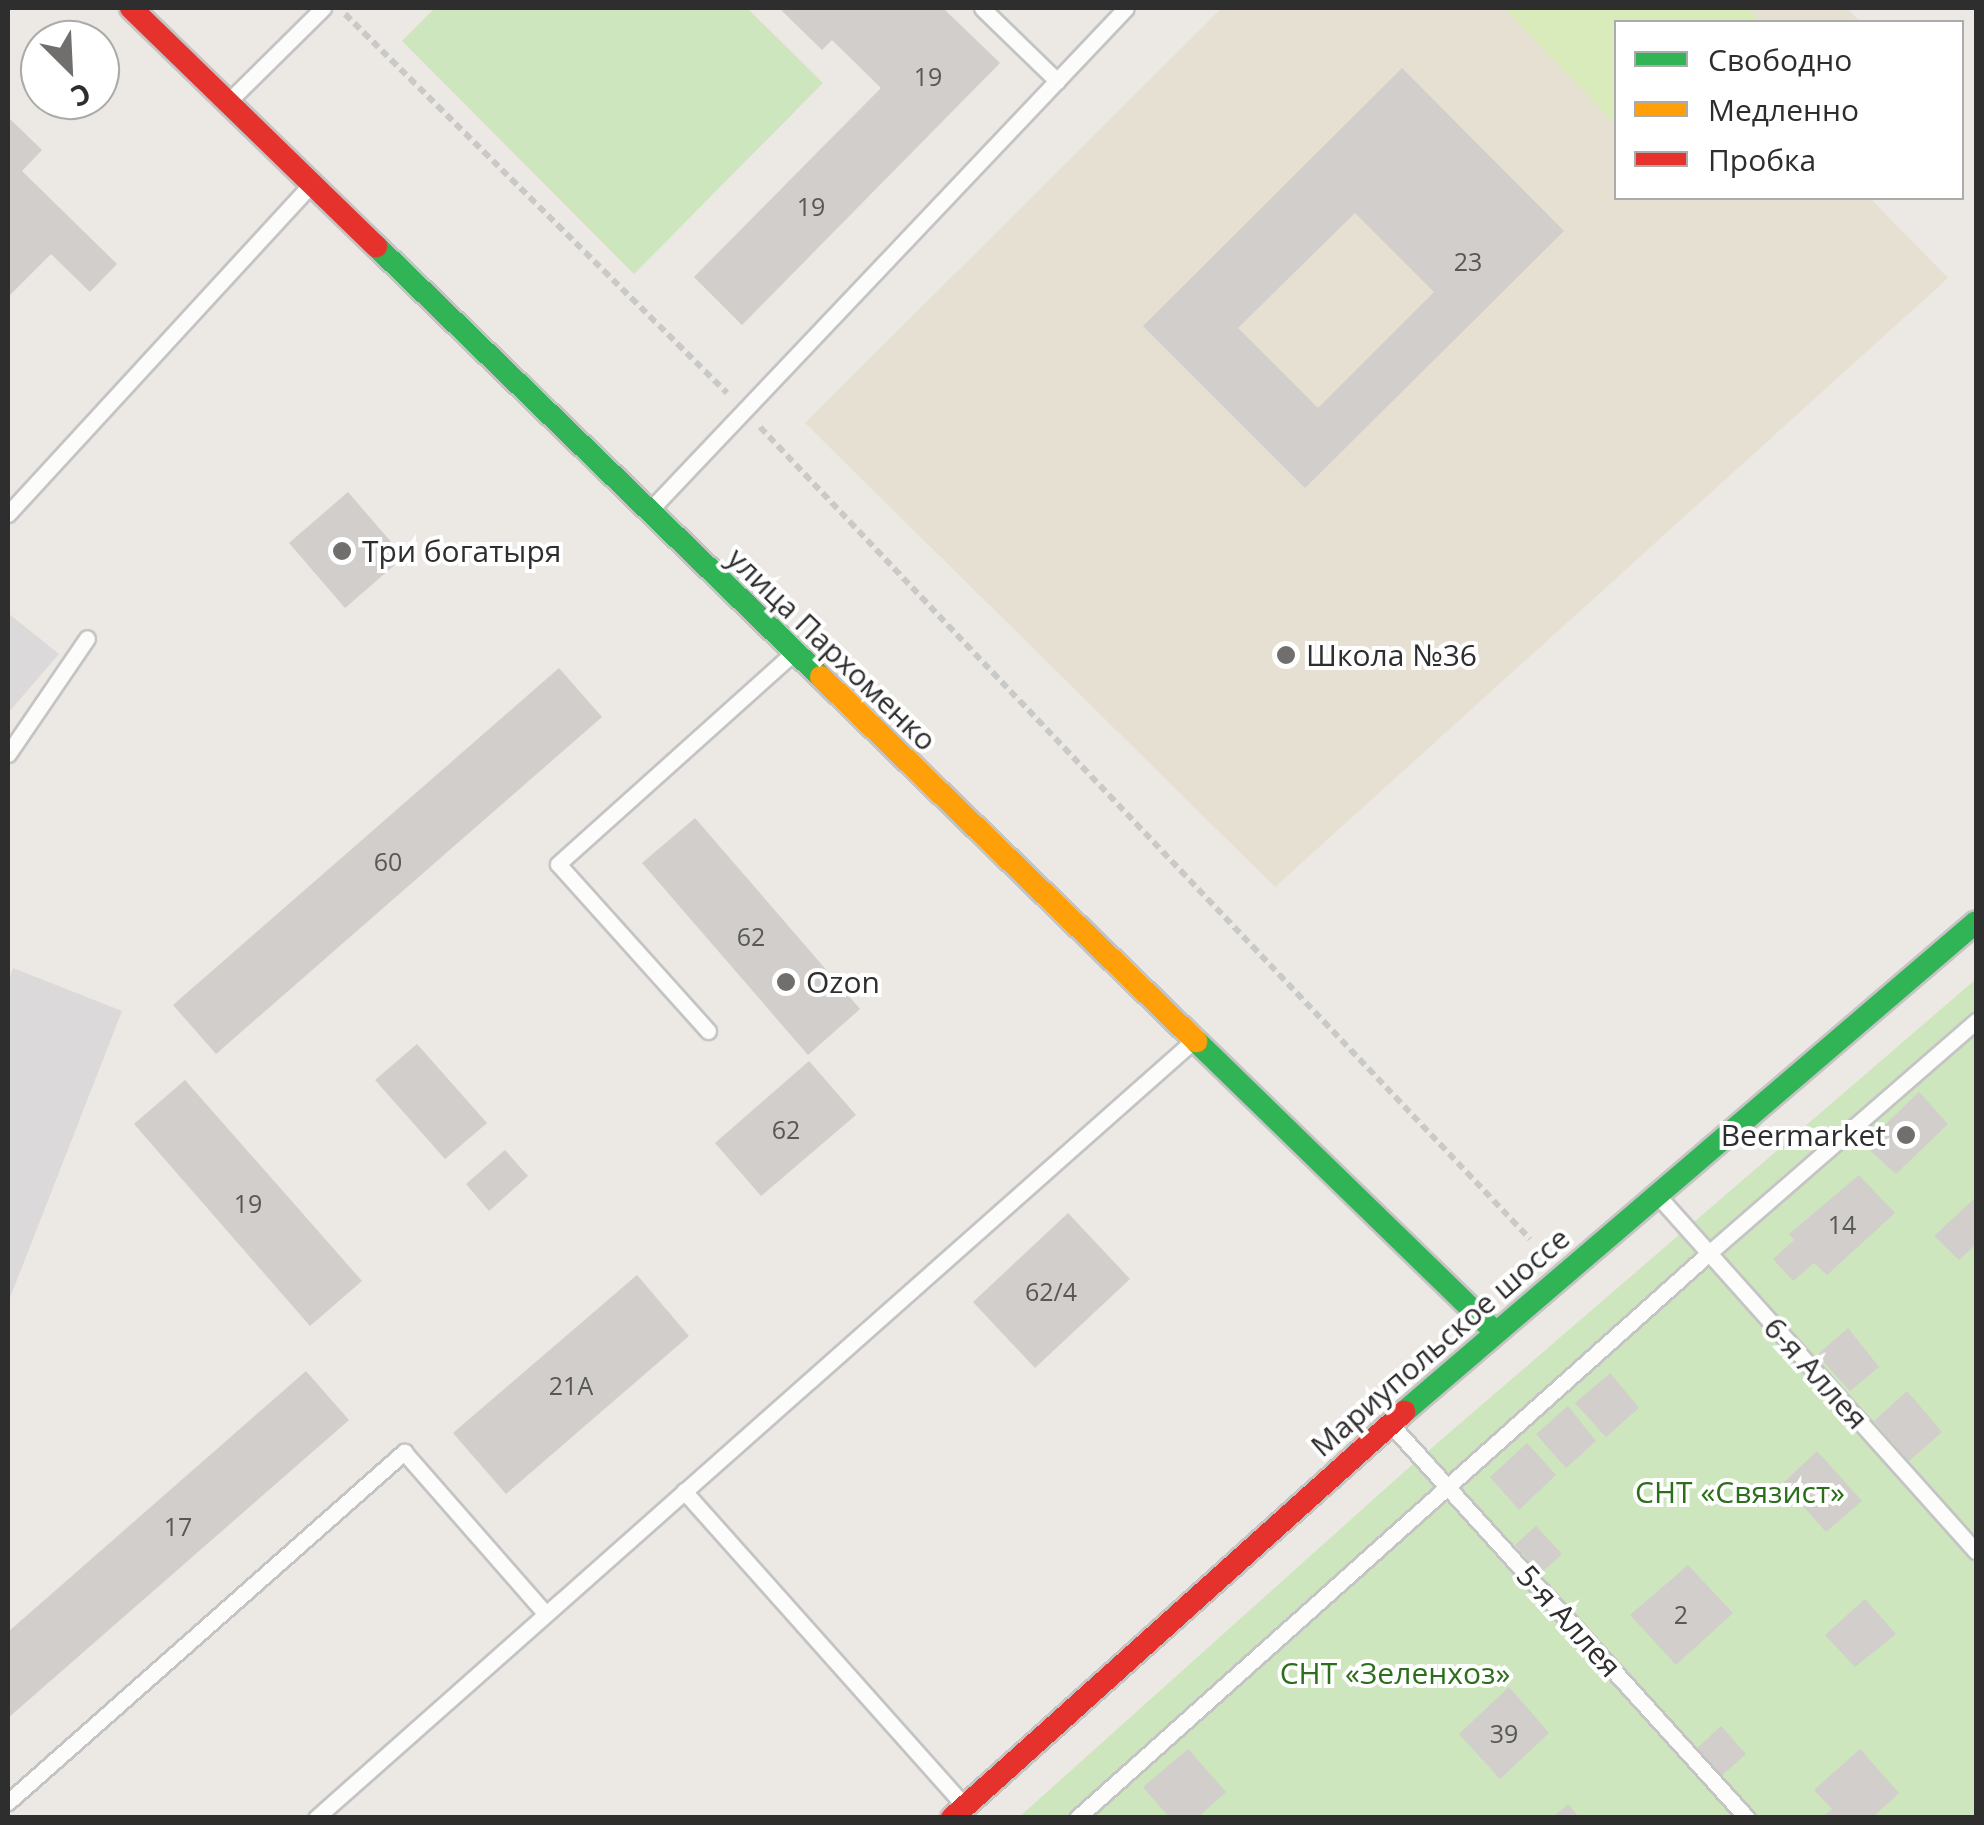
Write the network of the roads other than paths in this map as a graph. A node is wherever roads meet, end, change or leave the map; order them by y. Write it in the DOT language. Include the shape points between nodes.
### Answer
graph roads {
  1 [pos="131,8"];
  2 [pos="323,8"];
  3 [pos="982,8"];
  4 [pos="1126,8"];
  5 [pos="1057,81"];
  6 [pos="228,102"];
  7 [pos="312,184"];
  8 [pos="648,512"];
  9 [pos="8,514"];
  10 [pos="88,638"];
  11 [pos="793,653"];
  12 [pos="8,754"];
  13 [pos="1968,935"];
  14 [pos="1976,1021"];
  15 [pos="708,1031"];
  16 [pos="1192,1042"];
  17 [pos="1656,1194"];
  18 [pos="1709,1253"];
  19 [pos="1494,1331"];
  20 [pos="1390,1424"];
  21 [pos="1446,1486"];
  22 [pos="684,1491"];
  23 [pos="1976,1551"];
  24 [pos="546,1614"];
  25 [pos="8,1802"];
  26 [pos="959,1812"];
  27 [pos="316,1818"];
  28 [pos="1077,1818"];
  29 [pos="1747,1818"];
  1 -- 6 [label="street, улица Пархоменко"];
  2 -- 6 [label="lane"];
  3 -- 5 [label="lane"];
  4 -- 5 [label="lane"];
  5 -- 8 [label="lane"];
  6 -- 7 [label="street, улица Пархоменко"];
  7 -- 8 [label="street, улица Пархоменко"];
  7 -- 9 [label="lane"];
  8 -- 11 [label="street, улица Пархоменко"];
  10 -- 12 [label="lane"];
  11 -- 15 [label="lane" via="558,864"];
  11 -- 16 [label="street, улица Пархоменко"];
  13 -- 17 [label="street, Мариупольское шоссе"];
  14 -- 18 [label="lane"];
  16 -- 19 [label="street, улица Пархоменко"];
  16 -- 22 [label="lane"];
  17 -- 18 [label="lane, 6-я Аллея"];
  17 -- 19 [label="street, Мариупольское шоссе"];
  18 -- 21 [label="lane"];
  18 -- 23 [label="lane, 6-я Аллея"];
  19 -- 20 [label="street, Мариупольское шоссе"];
  20 -- 21 [label="lane, 5-я Аллея"];
  20 -- 26 [label="street, Мариупольское шоссе"];
  21 -- 28 [label="lane"];
  21 -- 29 [label="lane, 5-я Аллея"];
  22 -- 24 [label="lane"];
  22 -- 26 [label="lane"];
  24 -- 25 [label="lane" via="404,1452"];
  24 -- 27 [label="lane"];
}
